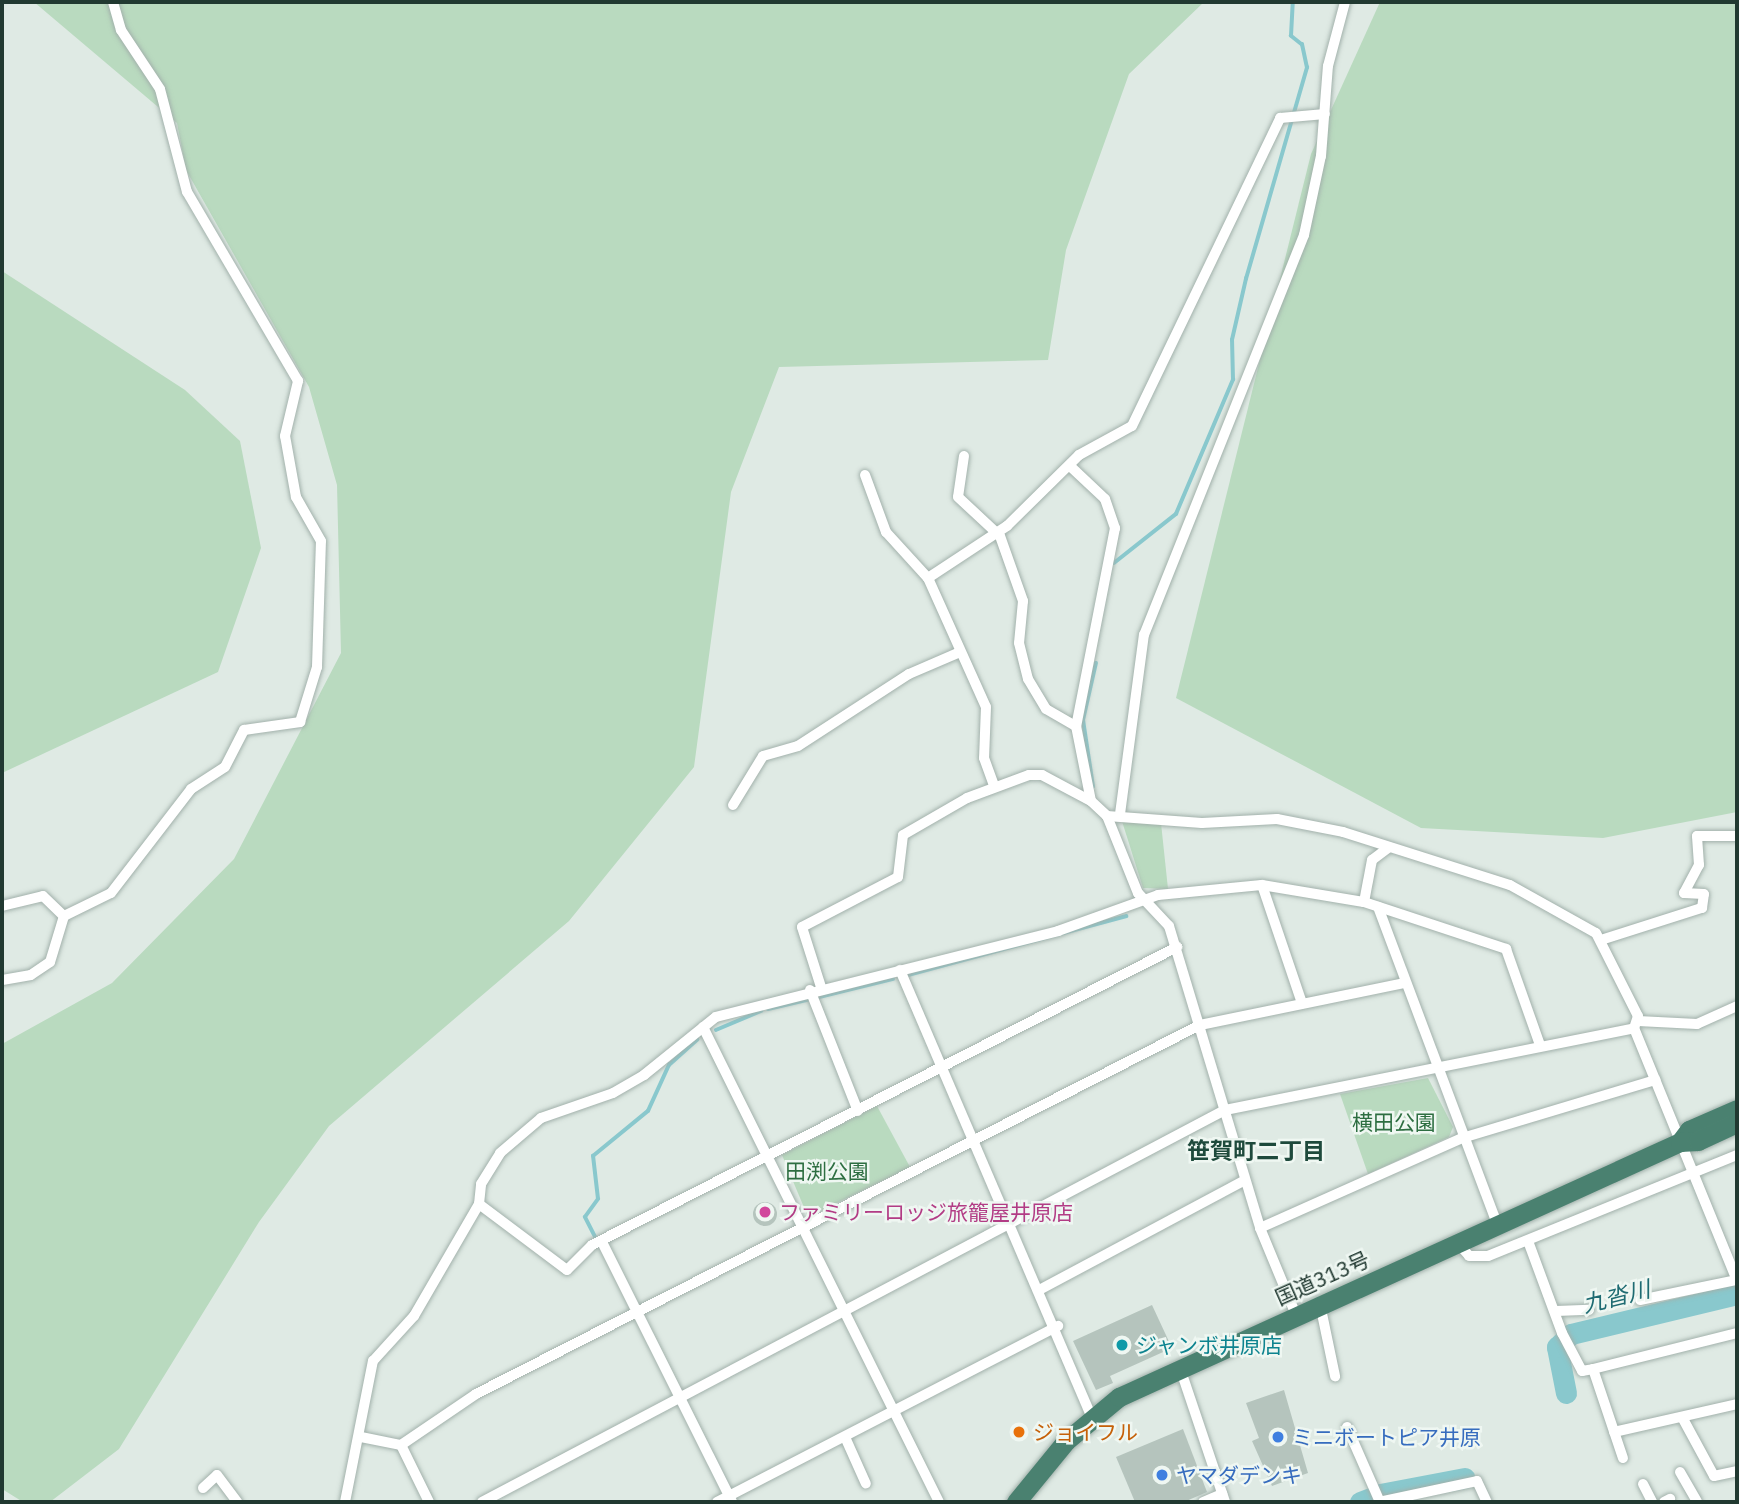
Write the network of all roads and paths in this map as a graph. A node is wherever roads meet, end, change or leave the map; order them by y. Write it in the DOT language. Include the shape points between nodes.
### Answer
graph roads {
  1 [pos="113,2"];
  2 [pos="1345,2"];
  3 [pos="1325,114"];
  4 [pos="964,456"];
  5 [pos="1070,466"];
  6 [pos="865,474"];
  7 [pos="995,531"];
  8 [pos="928,578"];
  9 [pos="960,653"];
  10 [pos="1076,726"];
  11 [pos="994,785"];
  12 [pos="1091,801"];
  13 [pos="733,805"];
  14 [pos="1120,814"];
  15 [pos="1107,816"];
  16 [pos="1737,836"];
  17 [pos="1388,848"];
  18 [pos="1262,885"];
  19 [pos="1144,900"];
  20 [pos="1364,902"];
  21 [pos="2,906"];
  22 [pos="1378,906"];
  23 [pos="64,916"];
  24 [pos="1604,939"];
  25 [pos="1177,947"];
  26 [pos="900,970"];
  27 [pos="2,979"];
  28 [pos="1404,983"];
  29 [pos="816,988"];
  30 [pos="1302,1003"];
  31 [pos="1737,1006"];
  32 [pos="1636,1025"];
  33 [pos="1200,1026"];
  34 [pos="703,1027"];
  35 [pos="1540,1045"];
  36 [pos="1436,1067"];
  37 [pos="944,1069"];
  38 [pos="1655,1080"];
  39 [pos="1737,1109"];
  40 [pos="1225,1110"];
  41 [pos="858,1111"];
  42 [pos="1737,1123"];
  43 [pos="1462,1138"];
  44 [pos="976,1142"];
  45 [pos="1680,1142"];
  46 [pos="1737,1155"];
  47 [pos="767,1156"];
  48 [pos="1697,1175"];
  49 [pos="1245,1180"];
  50 [pos="479,1204"];
  51 [pos="1012,1223"];
  52 [pos="1497,1224"];
  53 [pos="805,1228"];
  54 [pos="1259,1228"];
  55 [pos="1528,1241"];
  56 [pos="602,1242"];
  57 [pos="1457,1242"];
  58 [pos="1733,1258"];
  59 [pos="1737,1281"];
  60 [pos="1041,1289"];
  61 [pos="1640,1300"];
  62 [pos="1320,1304"];
  63 [pos="848,1309"];
  64 [pos="1589,1310"];
  65 [pos="1556,1311"];
  66 [pos="638,1313"];
  67 [pos="1296,1315"];
  68 [pos="1058,1326"];
  69 [pos="1737,1333"];
  70 [pos="1180,1368"];
  71 [pos="1593,1369"];
  72 [pos="1335,1376"];
  73 [pos="680,1398"];
  74 [pos="1737,1404"];
  75 [pos="897,1410"];
  76 [pos="1092,1417"];
  77 [pos="1682,1417"];
  78 [pos="1347,1427"];
  79 [pos="1614,1432"];
  80 [pos="361,1437"];
  81 [pos="845,1437"];
  82 [pos="401,1445"];
  83 [pos="1623,1458"];
  84 [pos="1737,1471"];
  85 [pos="1680,1472"];
  86 [pos="1643,1484"];
  87 [pos="866,1485"];
  88 [pos="203,1488"];
  89 [pos="1224,1498"];
  90 [pos="730,1499"];
  91 [pos="1399,1500"];
  92 [pos="237,1502"];
  93 [pos="345,1502"];
  94 [pos="429,1502"];
  95 [pos="482,1502"];
  96 [pos="717,1502"];
  97 [pos="939,1502"];
  98 [pos="1016,1502"];
  99 [pos="1203,1502"];
  100 [pos="1379,1502"];
  101 [pos="1487,1502"];
  102 [pos="1652,1502"];
  103 [pos="1697,1502"];
  1 -- 23 [label="street" via="121,30 160,89 187,191 298,380 285,436 296,497 321,541 317,667 300,722 244,730 225,767 191,789 111,894"];
  2 -- 3 [label="street"];
  3 -- 5 [label="street" via="1285,118 1261,150 1182,331 1159,358 1144,409 1116,440 1079,455"];
  3 -- 14 [label="street" via="1304,235 1144,635"];
  4 -- 7 [label="street" via="958,497"];
  5 -- 7 [label="street"];
  5 -- 10 [label="street" via="1105,499 1115,528"];
  6 -- 8 [label="street" via="886,532"];
  7 -- 8 [label="street"];
  7 -- 10 [label="street" via="1009,554 1026,615 1019,643 1028,679 1046,709"];
  8 -- 9 [label="street"];
  9 -- 11 [label="street" via="986,707 984,758"];
  9 -- 13 [label="street" via="909,674 798,747 764,756"];
  10 -- 12 [label="street"];
  11 -- 12 [label="street" via="1036,774"];
  11 -- 29 [label="street" via="903,835 901,872 892,882 802,927"];
  12 -- 15 [label="street"];
  14 -- 15 [label="street"];
  14 -- 17 [label="street" via="1202,822 1277,819"];
  15 -- 19 [label="street"];
  16 -- 24 [label="street" via="1697,836 1699,865 1684,893 1704,894 1702,908"];
  17 -- 20 [label="street" via="1373,860"];
  17 -- 24 [label="street" via="1520,889"];
  18 -- 19 [label="street"];
  18 -- 20 [label="street"];
  18 -- 30 [label="street"];
  19 -- 25 [label="street" via="1158,908"];
  19 -- 26 [label="street" via="1058,931"];
  20 -- 22 [label="street"];
  21 -- 23 [label="street" via="43,896"];
  22 -- 28 [label="street"];
  22 -- 35 [label="street" via="1506,949"];
  23 -- 27 [label="street" via="50,962 31,975"];
  24 -- 32 [label="street"];
  25 -- 33 [label="street"];
  25 -- 37 [label="street"];
  26 -- 29 [label="street"];
  26 -- 37 [label="street"];
  28 -- 30 [label="street"];
  28 -- 36 [label="street"];
  29 -- 34 [label="street" via="729,1012"];
  29 -- 41 [label="street"];
  30 -- 33 [label="street"];
  31 -- 32 [label="street" via="1697,1024"];
  32 -- 35 [label="street"];
  32 -- 38 [label="street"];
  33 -- 40 [label="street"];
  33 -- 44 [label="street"];
  34 -- 47 [label="street"];
  34 -- 50 [label="street" via="613,1093 527,1126 489,1168"];
  35 -- 36 [label="street"];
  36 -- 40 [label="street"];
  36 -- 43 [label="street"];
  37 -- 41 [label="street"];
  37 -- 44 [label="street"];
  38 -- 43 [label="street"];
  38 -- 45 [label="street"];
  39 -- 45 [label="highway, 国道313号" via="1689,1130"];
  40 -- 49 [label="street"];
  40 -- 51 [label="street"];
  41 -- 47 [label="street"];
  42 -- 45 [label="highway, 国道313号" via="1698,1141"];
  43 -- 52 [label="street"];
  43 -- 54 [label="street"];
  44 -- 51 [label="street"];
  44 -- 53 [label="street"];
  45 -- 48 [label="street"];
  45 -- 52 [label="highway, 国道313号"];
  46 -- 48 [label="street"];
  47 -- 53 [label="street"];
  47 -- 56 [label="street"];
  48 -- 55 [label="street"];
  48 -- 58 [label="street"];
  49 -- 54 [label="street"];
  49 -- 60 [label="street"];
  50 -- 56 [label="street" via="567,1270"];
  50 -- 80 [label="street" via="414,1316 373,1361 362,1399"];
  51 -- 60 [label="street"];
  51 -- 63 [label="street"];
  52 -- 57 [label="highway, 国道313号"];
  53 -- 63 [label="street"];
  53 -- 66 [label="street"];
  54 -- 67 [label="street"];
  55 -- 57 [label="street" via="1483,1257 1465,1253"];
  55 -- 65 [label="street"];
  56 -- 66 [label="street"];
  57 -- 62 [label="highway, 国道313号"];
  58 -- 59 [label="street"];
  59 -- 61 [label="street"];
  60 -- 68 [label="street"];
  62 -- 67 [label="highway, 国道313号"];
  62 -- 72 [label="street"];
  63 -- 73 [label="street"];
  63 -- 75 [label="street"];
  64 -- 65 [label="street"];
  65 -- 71 [label="street" via="1582,1371"];
  66 -- 73 [label="street"];
  66 -- 82 [label="street" via="476,1395"];
  67 -- 70 [label="highway, 国道313号"];
  68 -- 75 [label="street"];
  68 -- 76 [label="street"];
  69 -- 71 [label="street"];
  70 -- 76 [label="highway, 国道313号"];
  70 -- 89 [label="street"];
  71 -- 79 [label="street"];
  73 -- 90 [label="street"];
  73 -- 95 [label="street"];
  74 -- 77 [label="street"];
  75 -- 81 [label="street"];
  75 -- 97 [label="street"];
  76 -- 98 [label="highway, 国道313号"];
  77 -- 79 [label="street"];
  77 -- 84 [label="street" via="1714,1476"];
  78 -- 100 [label="street"];
  79 -- 83 [label="street"];
  80 -- 82 [label="street"];
  80 -- 93 [label="street"];
  81 -- 87 [label="street"];
  81 -- 90 [label="street"];
  82 -- 94 [label="street"];
  85 -- 103 [label="street"];
  86 -- 102 [label="street"];
  88 -- 92 [label="street" via="217,1475"];
  89 -- 99 [label="street"];
  90 -- 96 [label="street"];
  91 -- 100 [label="street"];
  91 -- 101 [label="street" via="1477,1481"];
}
